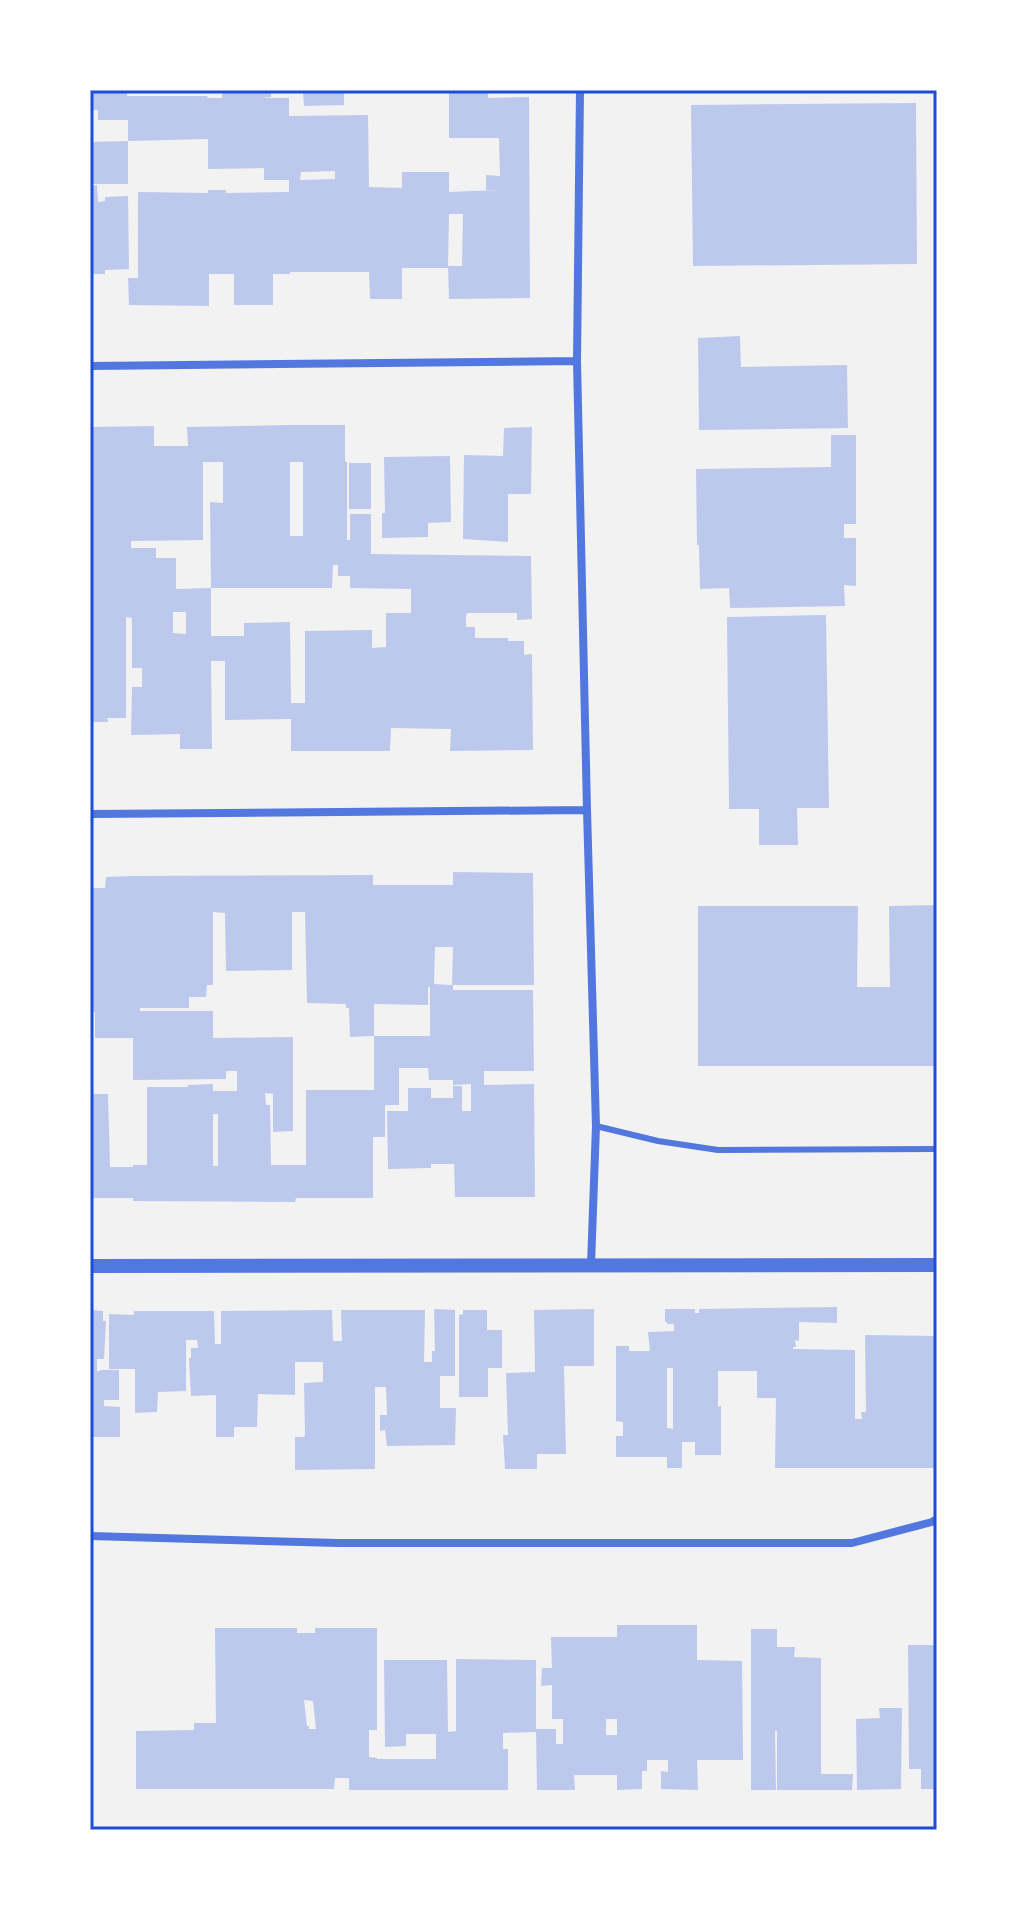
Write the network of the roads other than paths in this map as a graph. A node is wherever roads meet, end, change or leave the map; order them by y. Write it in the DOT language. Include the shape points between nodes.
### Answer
graph roads {
  1 [pos="580,90"];
  2 [pos="577,361"];
  3 [pos="90,366"];
  4 [pos="587,810"];
  5 [pos="90,814"];
  6 [pos="596,1126"];
  7 [pos="937,1149"];
  8 [pos="591,1265"];
  9 [pos="937,1265"];
  10 [pos="90,1266"];
  11 [pos="937,1519"];
  12 [pos="90,1536"];
  1 -- 2 [label="street"];
  2 -- 3 [label="street"];
  2 -- 4 [label="street"];
  4 -- 5 [label="street"];
  4 -- 6 [label="street"];
  6 -- 7 [label="lane" via="718,1150"];
  6 -- 8 [label="street"];
  8 -- 9 [label="street"];
  8 -- 10 [label="street"];
  11 -- 12 [label="street" via="852,1543 338,1543"];
}
